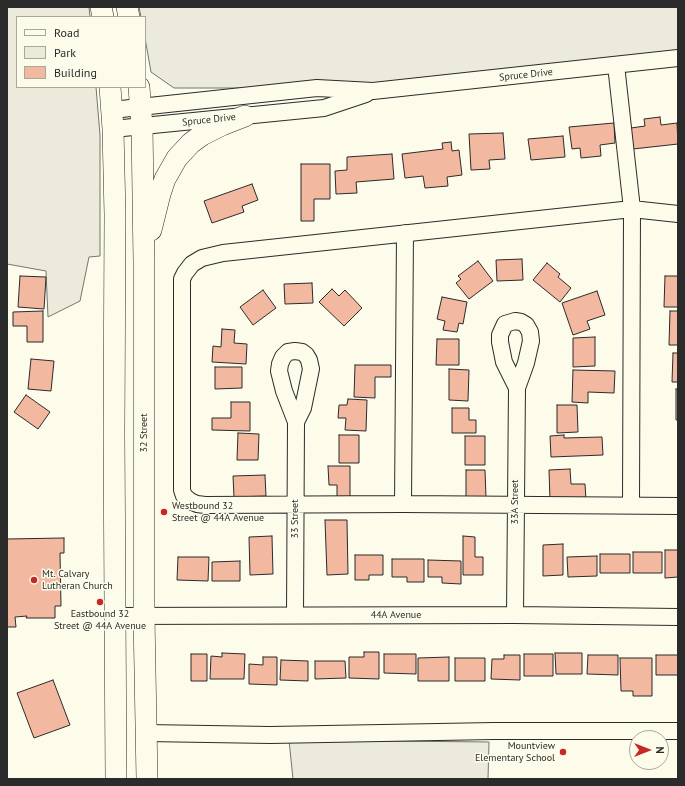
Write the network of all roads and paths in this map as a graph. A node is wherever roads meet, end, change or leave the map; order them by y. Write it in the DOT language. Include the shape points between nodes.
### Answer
graph roads {
  1 [pos="678,58"];
  2 [pos="616,65"];
  3 [pos="110,88"];
  4 [pos="139,88"];
  5 [pos="373,91"];
  6 [pos="245,116"];
  7 [pos="141,117"];
  8 [pos="113,120"];
  9 [pos="632,209"];
  10 [pos="678,214"];
  11 [pos="405,233"];
  12 [pos="144,262"];
  13 [pos="517,388"];
  14 [pos="296,422"];
  15 [pos="403,504"];
  16 [pos="295,505"];
  17 [pos="515,505"];
  18 [pos="631,505"];
  19 [pos="678,506"];
  20 [pos="295,615"];
  21 [pos="515,615"];
  22 [pos="114,616"];
  23 [pos="144,616"];
  24 [pos="678,618"];
  25 [pos="678,731"];
  26 [pos="146,733"];
  27 [pos="116,779"];
  28 [pos="147,779"];
  1 -- 2 [label="street, Spruce Drive"];
  2 -- 5 [label="street, Spruce Drive"];
  2 -- 9 [label="street"];
  3 -- 8 [label="main road"];
  4 -- 7 [label="main road, 32 Street"];
  5 -- 6 [label="street, Spruce Drive" via="324,108"];
  5 -- 7 [label="street, Spruce Drive" via="317,88"];
  6 -- 7 [label="street, Spruce Drive"];
  6 -- 12 [label="main road" via="202,135 178,158 165,179 160,194"];
  7 -- 8 [label="street, Spruce Drive"];
  7 -- 12 [label="main road, 32 Street"];
  8 -- 22 [label="main road"];
  9 -- 10 [label="street"];
  9 -- 11 [label="street"];
  9 -- 18 [label="street"];
  11 -- 15 [label="street"];
  11 -- 16 [label="street" via="213,254 192,264 182,279 184,496 197,504"];
  12 -- 23 [label="main road, 32 Street"];
  13 -- 17 [label="street, 33A Street"];
  14 -- 16 [label="street, 33 Street"];
  15 -- 16 [label="street"];
  15 -- 17 [label="street"];
  16 -- 20 [label="street, 33 Street"];
  17 -- 18 [label="street"];
  17 -- 21 [label="street, 33A Street"];
  18 -- 19 [label="street"];
  20 -- 21 [label="street, 44A Avenue"];
  20 -- 23 [label="street, 44A Avenue"];
  21 -- 24 [label="street, 44A Avenue"];
  22 -- 23 [label="street, 44A Avenue"];
  22 -- 27 [label="main road"];
  23 -- 26 [label="main road, 32 Street"];
  25 -- 26 [label="street" via="270,735"];
  26 -- 28 [label="main road, 32 Street"];
}
